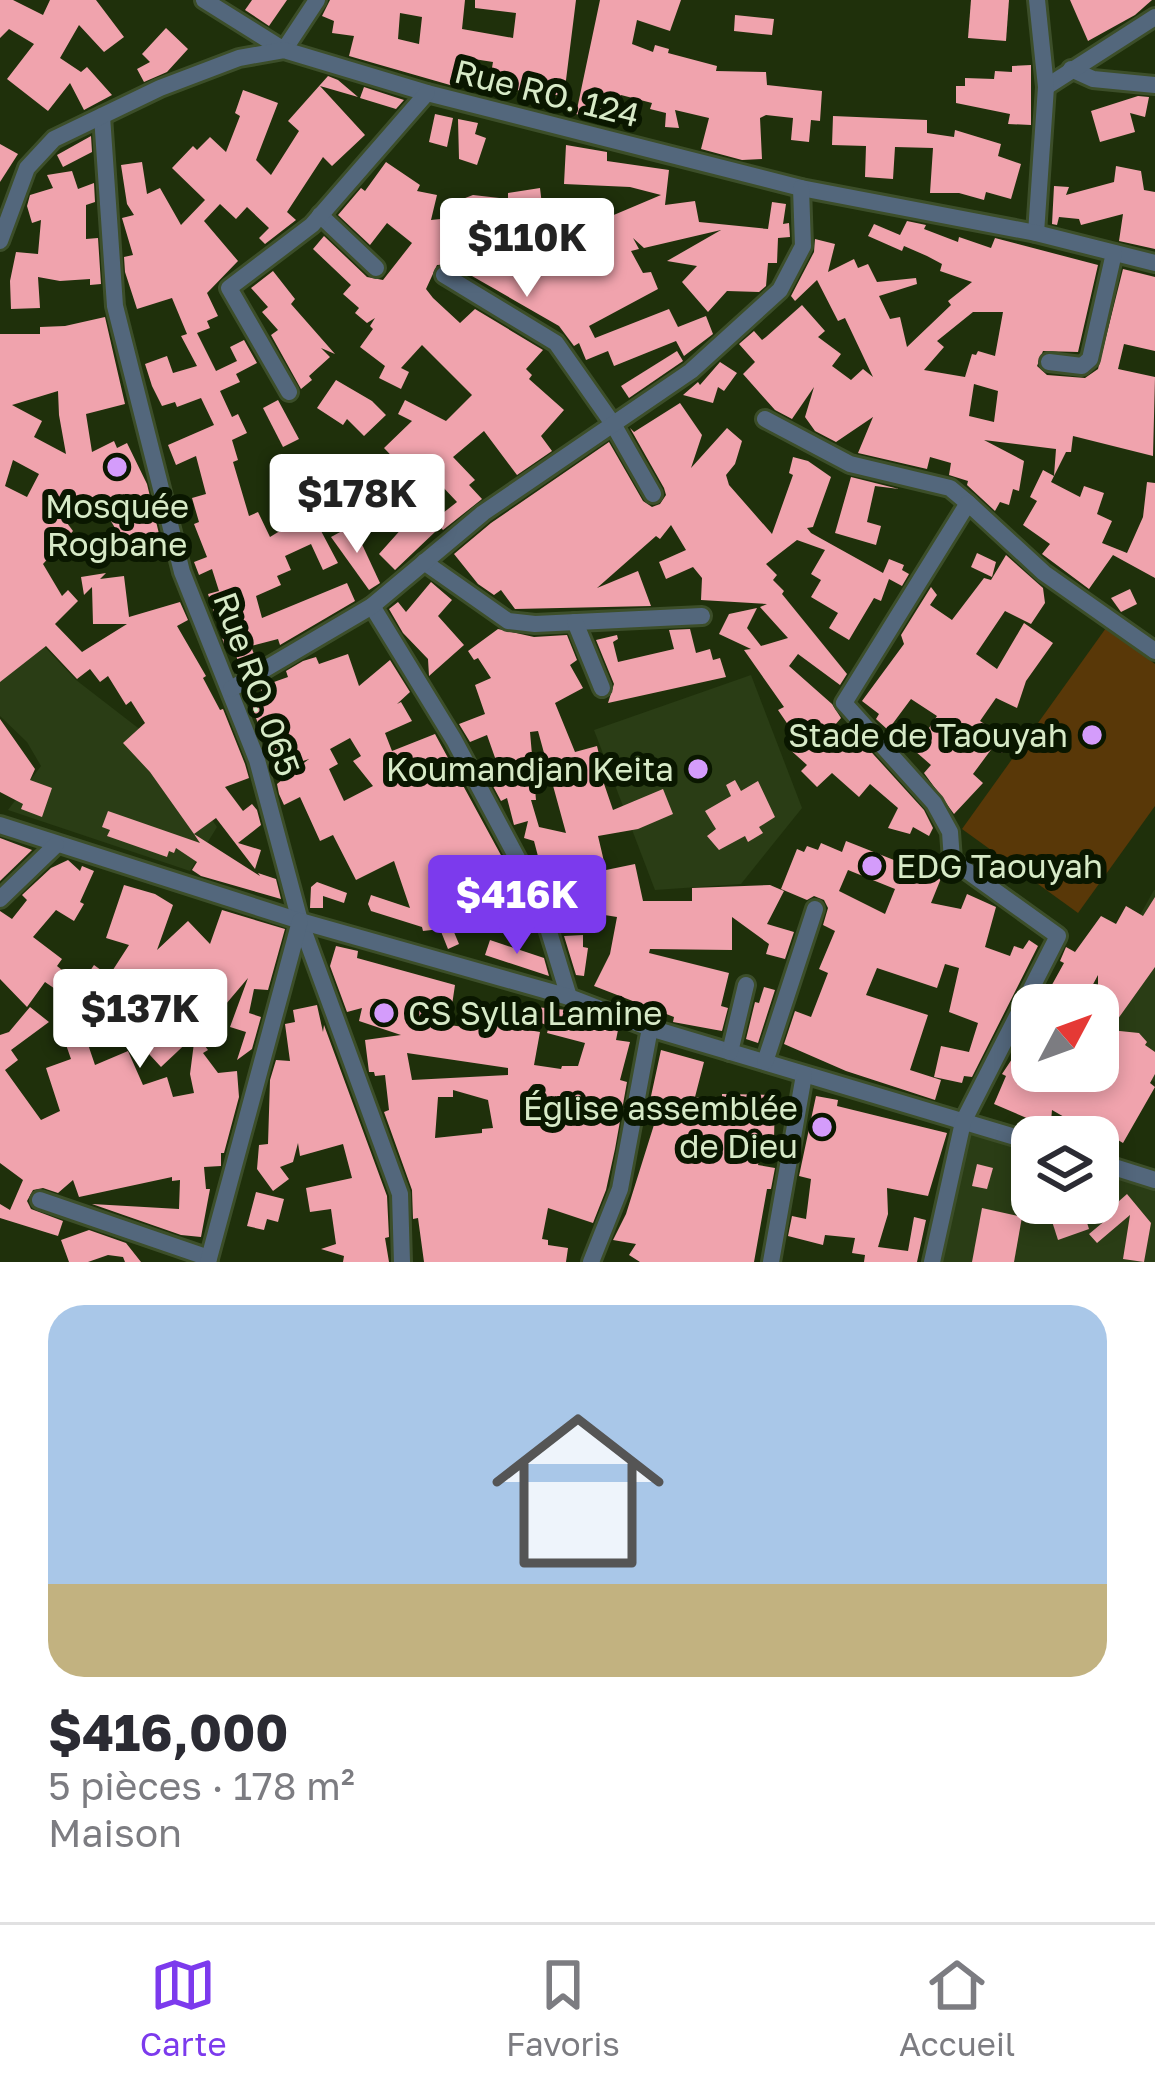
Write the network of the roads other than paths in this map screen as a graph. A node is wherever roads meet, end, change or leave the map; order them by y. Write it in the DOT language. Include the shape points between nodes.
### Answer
graph roads {
  1 [pos="204,0"];
  2 [pos="317,0"];
  3 [pos="1037,0"];
  4 [pos="1155,17"];
  5 [pos="284,50"];
  6 [pos="1071,69"];
  7 [pos="1155,85"];
  8 [pos="1046,87"];
  9 [pos="427,93"];
  10 [pos="102,116"];
  11 [pos="800,188"];
  12 [pos="320,214"];
  13 [pos="1036,233"];
  14 [pos="0,241"];
  15 [pos="1114,253"];
  16 [pos="1155,263"];
  17 [pos="376,268"];
  18 [pos="444,275"];
  19 [pos="1049,362"];
  20 [pos="289,392"];
  21 [pos="765,419"];
  22 [pos="613,424"];
  23 [pos="652,494"];
  24 [pos="968,503"];
  25 [pos="424,562"];
  26 [pos="372,606"];
  27 [pos="702,616"];
  28 [pos="575,622"];
  29 [pos="1155,651"];
  30 [pos="602,688"];
  31 [pos="230,689"];
  32 [pos="0,825"];
  33 [pos="56,844"];
  34 [pos="0,899"];
  35 [pos="815,909"];
  36 [pos="300,921"];
  37 [pos="746,985"];
  38 [pos="569,997"];
  39 [pos="650,1028"];
  40 [pos="730,1052"];
  41 [pos="765,1062"];
  42 [pos="804,1075"];
  43 [pos="963,1122"];
  44 [pos="1011,1136"];
  45 [pos="1119,1169"];
  46 [pos="1155,1180"];
  47 [pos="40,1200"];
  48 [pos="209,1260"];
  49 [pos="402,1262"];
  50 [pos="591,1262"];
  51 [pos="771,1262"];
  52 [pos="932,1262"];
  1 -- 5 [label="street"];
  2 -- 5 [label="street"];
  3 -- 8 [label="street"];
  4 -- 6 [label="street"];
  5 -- 9 [label="street, Rue RO. 124"];
  5 -- 10 [label="street, Rue RO. 124" via="239,58"];
  6 -- 7 [label="street"];
  6 -- 8 [label="street"];
  8 -- 13 [label="street"];
  9 -- 11 [label="street, Rue RO. 124"];
  9 -- 12 [label="street"];
  10 -- 14 [label="street, Rue RO. 124" via="35,156"];
  10 -- 31 [label="street, Rue RO. 065" via="115,306 182,572"];
  11 -- 13 [label="street, Rue RO. 124"];
  11 -- 22 [label="street" via="803,246 780,290 691,371"];
  12 -- 17 [label="street"];
  12 -- 20 [label="street" via="229,288"];
  13 -- 15 [label="street, Rue RO. 124"];
  15 -- 16 [label="street, Rue RO. 124"];
  15 -- 19 [label="street" via="1090,359 1082,366"];
  18 -- 22 [label="street" via="556,344"];
  21 -- 24 [label="street" via="850,464 950,488"];
  22 -- 23 [label="street"];
  22 -- 25 [label="street"];
  24 -- 29 [label="street" via="1044,573"];
  24 -- 43 [label="street" via="844,703 934,802 950,832 952,860 1058,936"];
  25 -- 26 [label="street"];
  25 -- 28 [label="street" via="508,621"];
  26 -- 31 [label="street"];
  26 -- 38 [label="street" via="539,899"];
  27 -- 28 [label="street"];
  28 -- 30 [label="street"];
  31 -- 36 [label="street, Rue RO. 065"];
  32 -- 33 [label="street"];
  33 -- 34 [label="street"];
  33 -- 36 [label="street"];
  35 -- 41 [label="street"];
  36 -- 38 [label="street"];
  36 -- 48 [label="street"];
  36 -- 49 [label="street, Rue RO. 065" via="400,1194"];
  37 -- 40 [label="street"];
  38 -- 39 [label="street"];
  39 -- 40 [label="street"];
  39 -- 50 [label="street" via="620,1189"];
  40 -- 41 [label="street"];
  41 -- 42 [label="street"];
  42 -- 43 [label="street"];
  42 -- 51 [label="street"];
  43 -- 44 [label="street"];
  43 -- 52 [label="street"];
  45 -- 46 [label="street"];
  47 -- 48 [label="street"];
}
